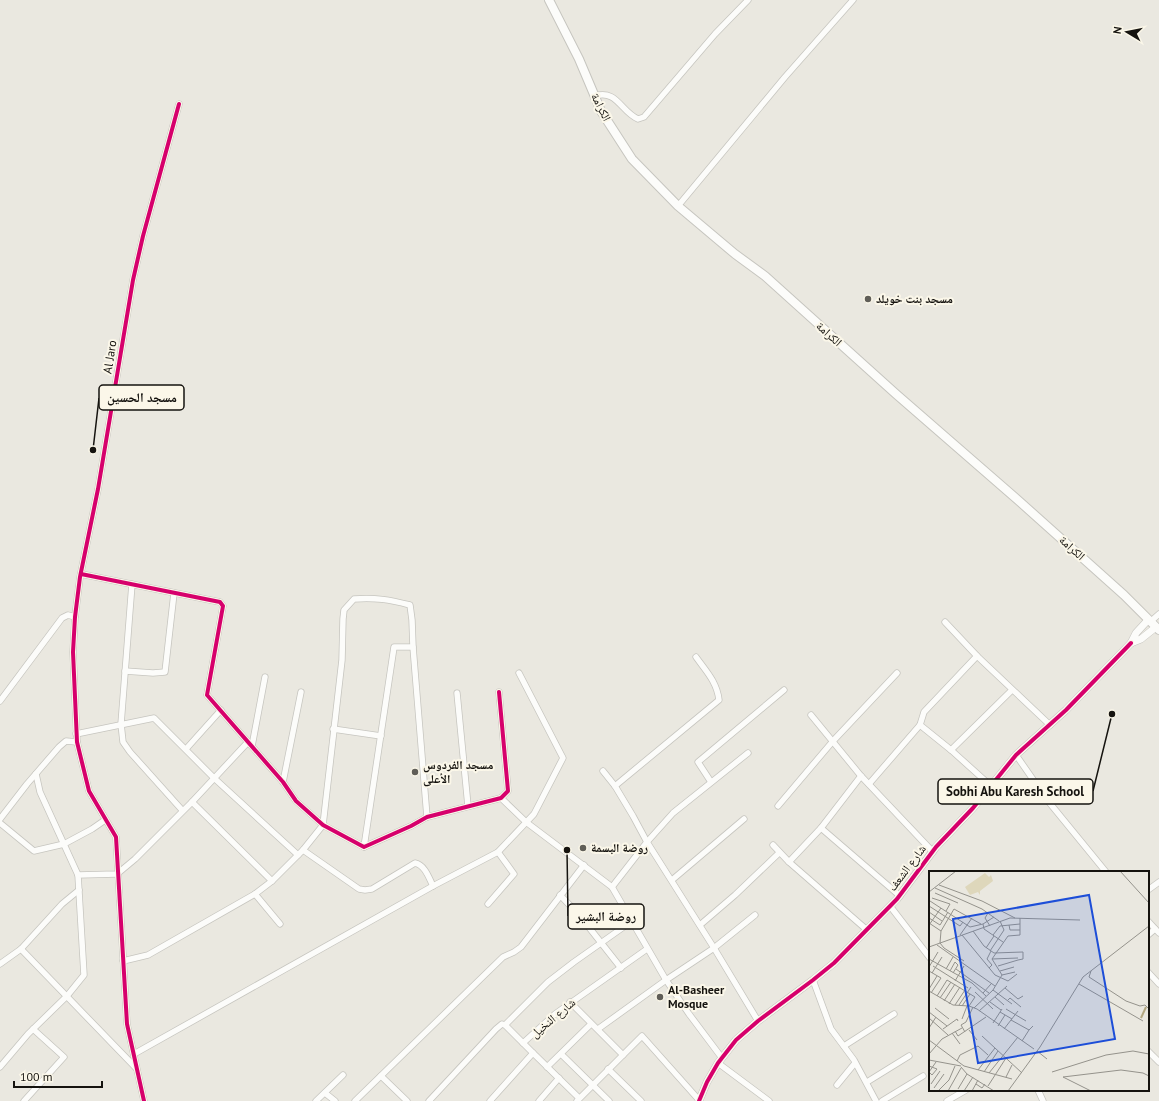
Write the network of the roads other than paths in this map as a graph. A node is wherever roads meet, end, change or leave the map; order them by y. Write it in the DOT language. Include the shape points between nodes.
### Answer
graph roads {
  1 [pos="549,0"];
  2 [pos="748,0"];
  3 [pos="853,0"];
  4 [pos="595,96"];
  5 [pos="179,104"];
  6 [pos="678,206"];
  7 [pos="80,574"];
  8 [pos="132,584"];
  9 [pos="174,593"];
  10 [pos="1159,614"];
  11 [pos="75,617"];
  12 [pos="945,622"];
  13 [pos="1154,625"];
  14 [pos="1131,643"];
  15 [pos="413,647"];
  16 [pos="977,656"];
  17 [pos="696,657"];
  18 [pos="125,671"];
  19 [pos="519,673"];
  20 [pos="897,673"];
  21 [pos="265,677"];
  22 [pos="784,690"];
  23 [pos="1012,690"];
  24 [pos="300,692"];
  25 [pos="499,692"];
  26 [pos="457,693"];
  27 [pos="0,701"];
  28 [pos="221,710"];
  29 [pos="811,715"];
  30 [pos="121,724"];
  31 [pos="920,724"];
  32 [pos="1050,725"];
  33 [pos="333,729"];
  34 [pos="76,734"];
  35 [pos="381,736"];
  36 [pos="833,741"];
  37 [pos="77,742"];
  38 [pos="250,744"];
  39 [pos="186,749"];
  40 [pos="951,750"];
  41 [pos="748,753"];
  42 [pos="1016,755"];
  43 [pos="602,771"];
  44 [pos="36,774"];
  45 [pos="861,776"];
  46 [pos="214,778"];
  47 [pos="283,782"];
  48 [pos="711,782"];
  49 [pos="869,784"];
  50 [pos="615,786"];
  51 [pos="991,786"];
  52 [pos="501,798"];
  53 [pos="192,802"];
  54 [pos="468,806"];
  55 [pos="778,806"];
  56 [pos="182,810"];
  57 [pos="427,817"];
  58 [pos="0,819"];
  59 [pos="744,819"];
  60 [pos="105,820"];
  61 [pos="526,822"];
  62 [pos="0,823"];
  63 [pos="323,825"];
  64 [pos="822,828"];
  65 [pos="647,842"];
  66 [pos="64,844"];
  67 [pos="773,845"];
  68 [pos="364,848"];
  69 [pos="302,850"];
  70 [pos="498,852"];
  71 [pos="933,852"];
  72 [pos="779,853"];
  73 [pos="298,855"];
  74 [pos="789,862"];
  75 [pos="584,865"];
  76 [pos="1105,871"];
  77 [pos="78,874"];
  78 [pos="117,874"];
  79 [pos="672,880"];
  80 [pos="272,881"];
  81 [pos="1159,882"];
  82 [pos="433,886"];
  83 [pos="612,887"];
  84 [pos="1149,889"];
  85 [pos="79,890"];
  86 [pos="255,894"];
  87 [pos="560,895"];
  88 [pos="900,896"];
  89 [pos="488,904"];
  90 [pos="890,906"];
  91 [pos="755,915"];
  92 [pos="632,921"];
  93 [pos="1149,922"];
  94 [pos="280,924"];
  95 [pos="700,925"];
  96 [pos="867,930"];
  97 [pos="1157,931"];
  98 [pos="602,943"];
  99 [pos="21,948"];
  100 [pos="714,948"];
  101 [pos="647,949"];
  102 [pos="929,957"];
  103 [pos="123,961"];
  104 [pos="0,964"];
  105 [pos="621,968"];
  106 [pos="1149,973"];
  107 [pos="666,980"];
  108 [pos="813,980"];
  109 [pos="1159,984"];
  110 [pos="67,996"];
  111 [pos="570,1002"];
  112 [pos="894,1014"];
  113 [pos="758,1021"];
  114 [pos="591,1024"];
  115 [pos="505,1025"];
  116 [pos="33,1029"];
  117 [pos="598,1029"];
  118 [pos="523,1043"];
  119 [pos="844,1046"];
  120 [pos="1149,1052"];
  121 [pos="533,1053"];
  122 [pos="134,1054"];
  123 [pos="561,1054"];
  124 [pos="623,1055"];
  125 [pos="909,1056"];
  126 [pos="720,1060"];
  127 [pos="1159,1062"];
  128 [pos="855,1063"];
  129 [pos="0,1067"];
  130 [pos="547,1067"];
  131 [pos="136,1068"];
  132 [pos="608,1069"];
  133 [pos="343,1074"];
  134 [pos="380,1076"];
  135 [pos="923,1076"];
  136 [pos="558,1078"];
  137 [pos="867,1082"];
  138 [pos="592,1084"];
  139 [pos="836,1085"];
  140 [pos="964,1091"];
  141 [pos="1039,1091"];
  142 [pos="325,1093"];
  143 [pos="578,1100"];
  144 [pos="699,1100"];
  145 [pos="24,1101"];
  146 [pos="144,1101"];
  147 [pos="316,1101"];
  148 [pos="334,1101"];
  149 [pos="355,1101"];
  150 [pos="407,1101"];
  151 [pos="428,1101"];
  152 [pos="490,1101"];
  153 [pos="539,1101"];
  154 [pos="609,1101"];
  155 [pos="641,1101"];
  156 [pos="770,1101"];
  157 [pos="876,1101"];
  158 [pos="882,1101"];
  159 [pos="948,1101"];
  160 [pos="1044,1101"];
  1 -- 4 [label="main road, الكرامة"];
  2 -- 4 [label="street" via="715,34 644,117 638,119 631,116 616,100 605,94"];
  3 -- 6 [label="street"];
  4 -- 6 [label="main road, الكرامة" via="601,111 632,159"];
  5 -- 7 [label="street, Al Jaro" via="133,280 98,489"];
  6 -- 13 [label="main road, الكرامة" via="769,280 1020,501"];
  7 -- 8 [label="street"];
  7 -- 11 [label="street, Al Jaro"];
  8 -- 9 [label="street"];
  8 -- 18 [label="street"];
  9 -- 18 [label="street" via="165,672"];
  9 -- 28 [label="street" via="220,602 223,606 207,695"];
  10 -- 13 [label="street"];
  11 -- 27 [label="street" via="68,615 62,618"];
  11 -- 34 [label="street, Al Jaro" via="73,652"];
  12 -- 16 [label="street"];
  13 -- 14 [label="street, شارع الشعف" via="1141,639"];
  13 -- 14 [label="street, شارع الشعف" via="1136,633"];
  14 -- 32 [label="street, شارع الشعف"];
  15 -- 33 [label="street" via="410,605 370,598 354,599 344,610 342,660"];
  15 -- 35 [label="street" via="394,647"];
  15 -- 57 [label="street"];
  16 -- 23 [label="street"];
  16 -- 31 [label="street" via="924,712"];
  17 -- 50 [label="street" via="718,690 719,700"];
  18 -- 30 [label="street"];
  19 -- 61 [label="street" via="563,758 534,814"];
  20 -- 36 [label="street"];
  21 -- 38 [label="street"];
  22 -- 48 [label="street" via="698,762"];
  23 -- 32 [label="street"];
  23 -- 40 [label="street"];
  24 -- 47 [label="street"];
  25 -- 52 [label="street" via="508,792"];
  26 -- 54 [label="street"];
  28 -- 38 [label="street"];
  28 -- 39 [label="street"];
  29 -- 36 [label="street"];
  30 -- 34 [label="street"];
  30 -- 39 [label="street" via="154,718"];
  30 -- 56 [label="street" via="123,742 130,752"];
  31 -- 40 [label="street"];
  31 -- 49 [label="street"];
  32 -- 42 [label="street, شارع الشعف"];
  33 -- 35 [label="street"];
  33 -- 63 [label="street"];
  34 -- 37 [label="street, Al Jaro"];
  35 -- 68 [label="street"];
  36 -- 45 [label="street"];
  36 -- 55 [label="street"];
  37 -- 44 [label="street" via="66,742 59,747"];
  37 -- 60 [label="street, Al Jaro" via="88,791"];
  38 -- 46 [label="street"];
  38 -- 47 [label="street"];
  39 -- 46 [label="street"];
  40 -- 51 [label="street"];
  41 -- 48 [label="street"];
  42 -- 51 [label="street, شارع الشعف"];
  42 -- 76 [label="street" via="1048,801"];
  43 -- 50 [label="street"];
  44 -- 58 [label="street"];
  44 -- 66 [label="street" via="40,792"];
  45 -- 49 [label="street"];
  45 -- 64 [label="street"];
  46 -- 53 [label="street"];
  46 -- 73 [label="street"];
  47 -- 63 [label="street" via="296,801"];
  48 -- 65 [label="street" via="673,814"];
  49 -- 71 [label="street"];
  50 -- 65 [label="street"];
  51 -- 71 [label="street, شارع الشعف"];
  52 -- 54 [label="street"];
  52 -- 61 [label="street"];
  53 -- 56 [label="street"];
  53 -- 80 [label="street"];
  54 -- 57 [label="street"];
  56 -- 78 [label="street"];
  57 -- 68 [label="street"];
  59 -- 79 [label="street"];
  60 -- 66 [label="street"];
  60 -- 78 [label="street, Al Jaro" via="116,837"];
  61 -- 70 [label="street"];
  61 -- 75 [label="street"];
  62 -- 66 [label="street" via="34,851"];
  63 -- 68 [label="street"];
  63 -- 69 [label="street"];
  64 -- 74 [label="street"];
  64 -- 88 [label="street"];
  65 -- 79 [label="street"];
  65 -- 83 [label="street"];
  66 -- 77 [label="street"];
  67 -- 72 [label="street"];
  69 -- 73 [label="street"];
  69 -- 82 [label="street" via="359,889 372,889 415,863 424,868"];
  70 -- 82 [label="street"];
  70 -- 89 [label="street" via="514,874"];
  71 -- 88 [label="street, شارع الشعف"];
  72 -- 74 [label="street"];
  72 -- 95 [label="street"];
  73 -- 80 [label="street"];
  74 -- 96 [label="street"];
  75 -- 83 [label="street"];
  75 -- 87 [label="street"];
  77 -- 78 [label="street"];
  77 -- 85 [label="street"];
  78 -- 103 [label="street, Al Jaro"];
  79 -- 95 [label="street"];
  80 -- 86 [label="street"];
  81 -- 84 [label="street"];
  82 -- 122 [label="street"];
  83 -- 92 [label="street"];
  85 -- 99 [label="street" via="62,904"];
  85 -- 110 [label="street" via="84,975"];
  86 -- 94 [label="street"];
  86 -- 103 [label="street" via="148,955"];
  87 -- 98 [label="street"];
  87 -- 134 [label="street" via="521,947 504,957"];
  88 -- 90 [label="street, شارع الشعف"];
  90 -- 96 [label="street, شارع الشعف"];
  90 -- 102 [label="street"];
  91 -- 100 [label="street"];
  92 -- 98 [label="street"];
  92 -- 101 [label="street"];
  93 -- 97 [label="street"];
  95 -- 100 [label="street"];
  96 -- 108 [label="street, شارع الشعف"];
  98 -- 105 [label="street"];
  98 -- 115 [label="street" via="548,982"];
  99 -- 104 [label="street"];
  99 -- 110 [label="street"];
  100 -- 107 [label="street"];
  100 -- 113 [label="street"];
  101 -- 105 [label="street, شارع النخيل"];
  101 -- 107 [label="street"];
  103 -- 122 [label="street, Al Jaro" via="127,1024"];
  105 -- 111 [label="street, شارع النخيل"];
  106 -- 109 [label="street"];
  107 -- 117 [label="street"];
  107 -- 126 [label="street"];
  108 -- 113 [label="street, شارع الشعف"];
  108 -- 119 [label="street" via="831,1029"];
  110 -- 116 [label="street"];
  110 -- 131 [label="street"];
  111 -- 114 [label="street"];
  111 -- 118 [label="street, شارع النخيل"];
  112 -- 119 [label="street"];
  113 -- 126 [label="street, شارع الشعف" via="736,1040"];
  114 -- 117 [label="street"];
  114 -- 123 [label="street"];
  115 -- 118 [label="street"];
  115 -- 151 [label="street" via="502,1024 496,1029"];
  116 -- 129 [label="street"];
  116 -- 145 [label="street" via="64,1057"];
  117 -- 124 [label="street"];
  118 -- 121 [label="street, شارع النخيل"];
  119 -- 128 [label="street"];
  120 -- 127 [label="street"];
  121 -- 130 [label="street"];
  121 -- 152 [label="street, شارع النخيل"];
  122 -- 131 [label="street, Al Jaro"];
  123 -- 130 [label="street"];
  123 -- 138 [label="street"];
  124 -- 132 [label="street"];
  124 -- 144 [label="street" via="642,1036"];
  125 -- 137 [label="street"];
  126 -- 144 [label="street, شارع الشعف"];
  126 -- 156 [label="street"];
  128 -- 137 [label="street"];
  128 -- 139 [label="street"];
  130 -- 136 [label="street"];
  131 -- 146 [label="street, Al Jaro"];
  132 -- 138 [label="street"];
  132 -- 155 [label="street"];
  133 -- 142 [label="street"];
  134 -- 149 [label="street"];
  134 -- 150 [label="street"];
  135 -- 158 [label="street"];
  136 -- 143 [label="street"];
  136 -- 153 [label="street"];
  137 -- 157 [label="street"];
  138 -- 143 [label="street"];
  138 -- 154 [label="street"];
  140 -- 159 [label="street"];
  141 -- 160 [label="street"];
  142 -- 147 [label="street"];
  142 -- 148 [label="street"];
}
